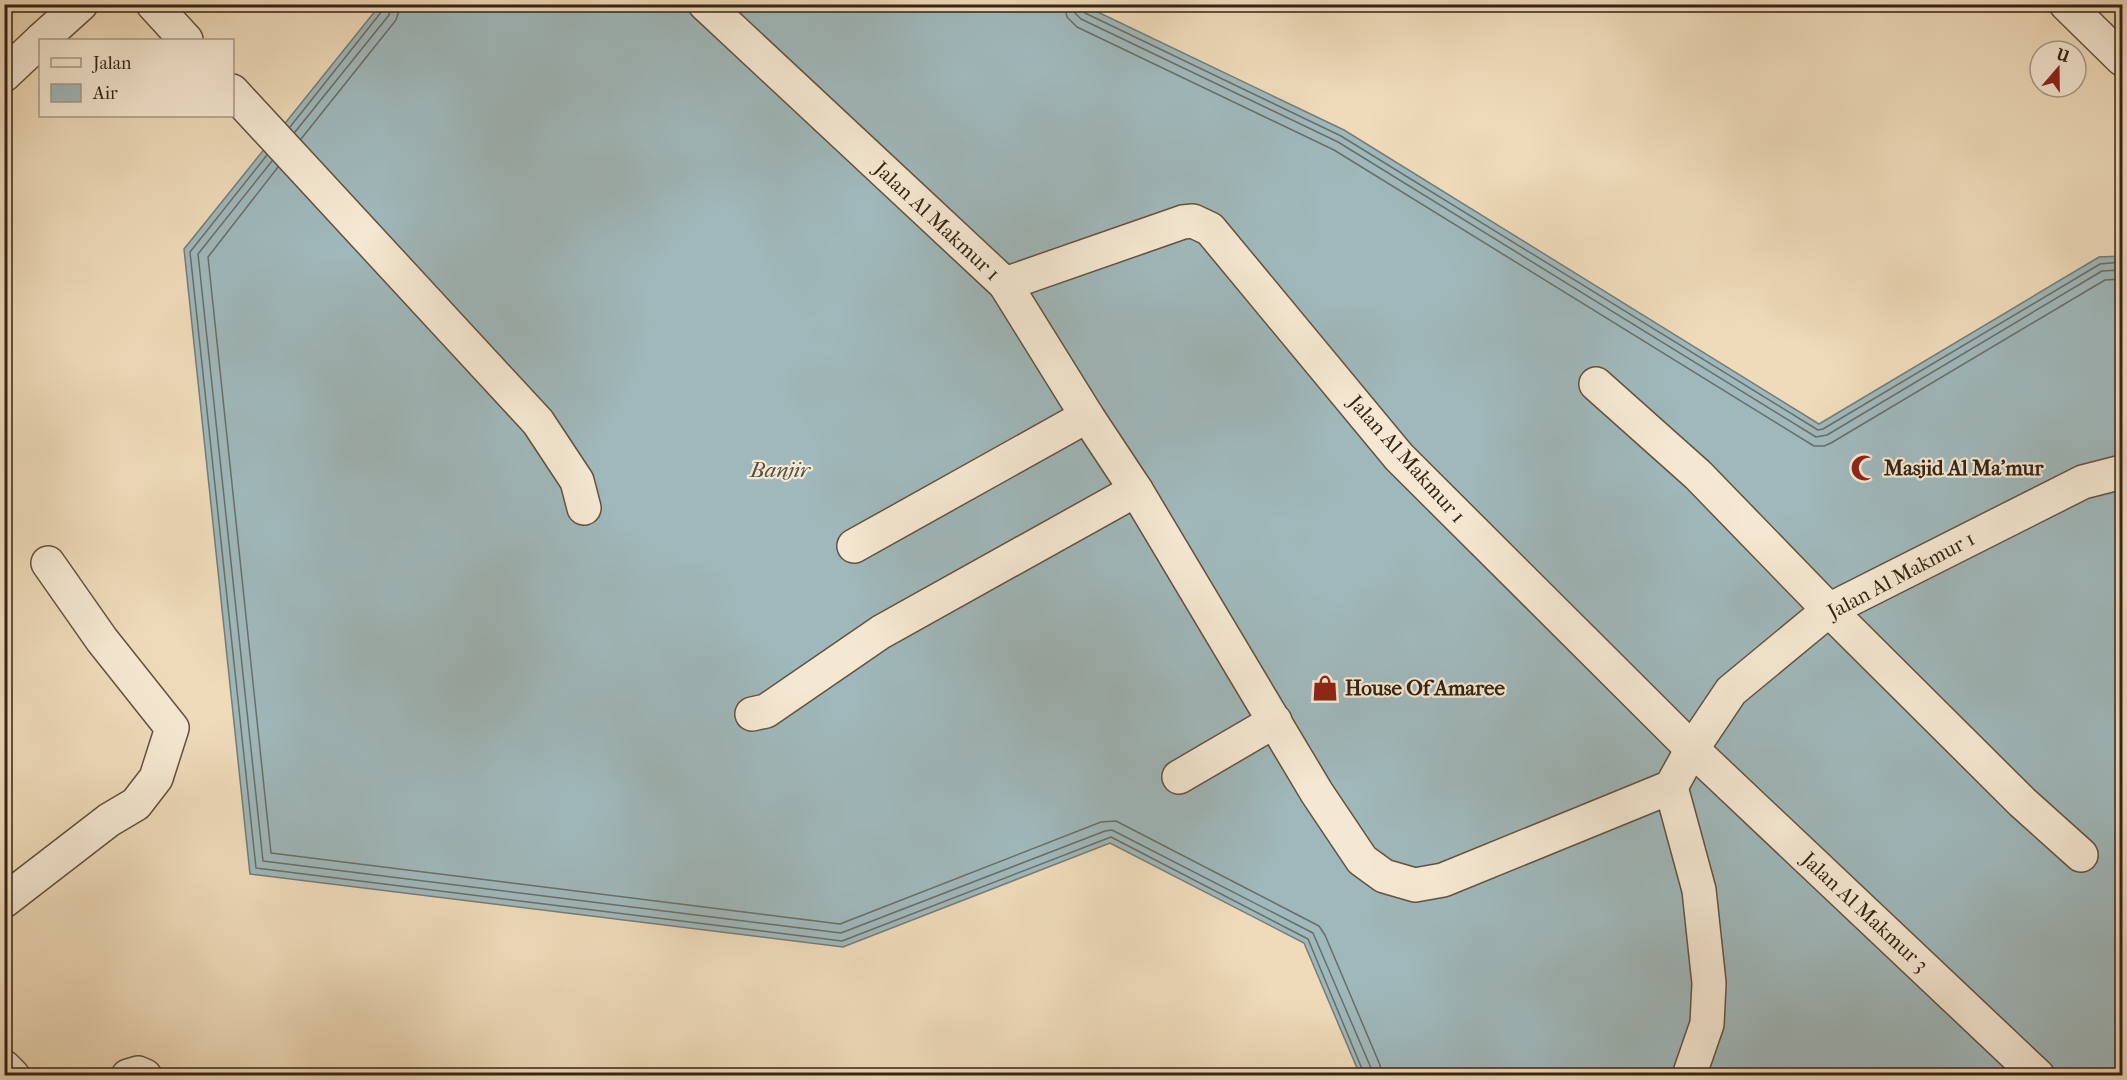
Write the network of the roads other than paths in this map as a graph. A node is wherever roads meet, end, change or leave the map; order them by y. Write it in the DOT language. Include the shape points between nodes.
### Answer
graph roads {
  1 [pos="81,4"];
  2 [pos="153,4"];
  3 [pos="705,4"];
  4 [pos="2066,4"];
  5 [pos="43,39"];
  6 [pos="185,39"];
  7 [pos="39,43"];
  8 [pos="2122,59"];
  9 [pos="4,75"];
  10 [pos="234,93"];
  11 [pos="1005,284"];
  12 [pos="1596,384"];
  13 [pos="1087,416"];
  14 [pos="2122,472"];
  15 [pos="1136,490"];
  16 [pos="584,508"];
  17 [pos="854,546"];
  18 [pos="48,563"];
  19 [pos="1829,610"];
  20 [pos="752,714"];
  21 [pos="1275,721"];
  22 [pos="1692,749"];
  23 [pos="1179,777"];
  24 [pos="1671,786"];
  25 [pos="2081,855"];
  26 [pos="4,901"];
  27 [pos="4,1067"];
  28 [pos="1700,1070"];
  29 [pos="13,1076"];
  30 [pos="128,1076"];
  31 [pos="145,1076"];
  32 [pos="2038,1076"];
  1 -- 5 [label="street"];
  2 -- 6 [label="street"];
  3 -- 11 [label="street, Jalan Al Makmur 1"];
  4 -- 8 [label="street"];
  7 -- 9 [label="street"];
  10 -- 16 [label="street" via="538,422 577,481"];
  11 -- 13 [label="street"];
  11 -- 22 [label="street, Jalan Al Makmur 1" via="1183,222 1210,229 1399,457"];
  12 -- 19 [label="street" via="1698,475"];
  13 -- 15 [label="street"];
  13 -- 17 [label="street"];
  14 -- 19 [label="street, Jalan Al Makmur 1" via="2083,482"];
  15 -- 20 [label="street" via="881,632 766,711"];
  15 -- 21 [label="street"];
  18 -- 26 [label="street" via="102,640 172,728 156,778 136,804 109,820"];
  19 -- 22 [label="street, Jalan Al Makmur 1" via="1731,691"];
  19 -- 25 [label="street" via="2022,802"];
  21 -- 23 [label="street"];
  21 -- 24 [label="street" via="1362,860 1384,876 1415,885 1443,880"];
  22 -- 24 [label="street"];
  22 -- 32 [label="street, Jalan Al Makmur 3"];
  24 -- 28 [label="street" via="1699,890 1709,983"];
  27 -- 29 [label="street"];
  30 -- 31 [label="street"];
}
